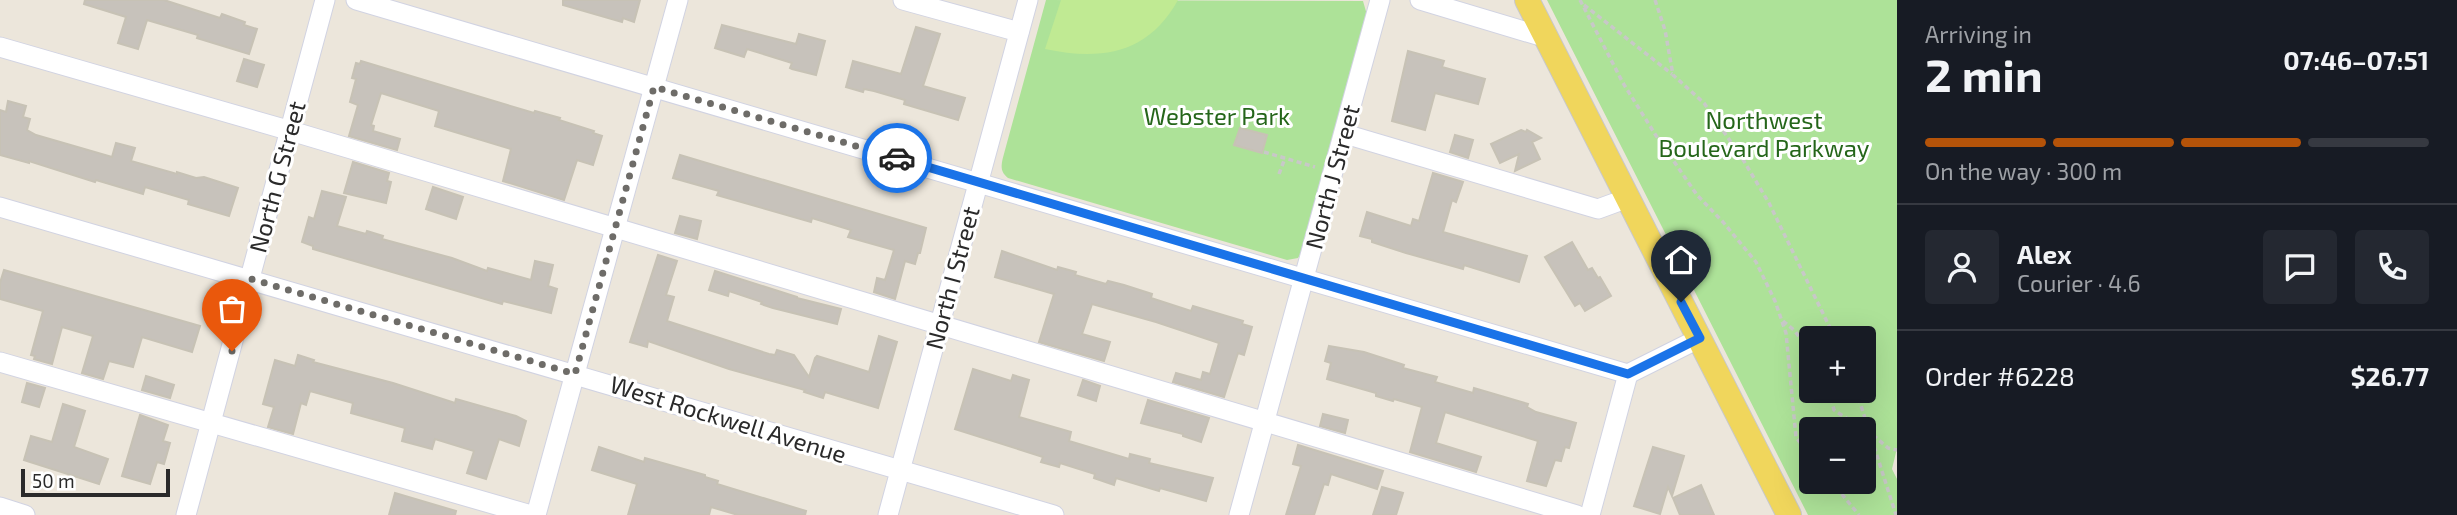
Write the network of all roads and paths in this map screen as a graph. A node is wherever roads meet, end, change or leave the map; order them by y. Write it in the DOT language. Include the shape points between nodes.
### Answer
graph roads {
  1 [pos="325,0"];
  2 [pos="356,0"];
  3 [pos="678,0"];
  4 [pos="903,0"];
  5 [pos="1028,0"];
  6 [pos="1380,0"];
  7 [pos="1420,0"];
  8 [pos="1527,0"];
  9 [pos="1656,0"];
  10 [pos="1581,2"];
  11 [pos="1019,32"];
  12 [pos="1546,38"];
  13 [pos="0,47"];
  14 [pos="1673,75"];
  15 [pos="654,87"];
  16 [pos="291,131"];
  17 [pos="1345,134"];
  18 [pos="1264,152"];
  19 [pos="1286,158"];
  20 [pos="1334,173"];
  21 [pos="1279,174"];
  22 [pos="979,182"];
  23 [pos="1628,198"];
  24 [pos="0,206"];
  25 [pos="615,228"];
  26 [pos="1306,278"];
  27 [pos="251,279"];
  28 [pos="1781,319"];
  29 [pos="940,324"];
  30 [pos="1829,326"];
  31 [pos="1799,337"];
  32 [pos="1700,338"];
  33 [pos="0,362"];
  34 [pos="575,374"];
  35 [pos="1628,374"];
  36 [pos="1832,403"];
  37 [pos="1845,417"];
  38 [pos="1266,421"];
  39 [pos="212,424"];
  40 [pos="1876,437"];
  41 [pos="1799,441"];
  42 [pos="1876,449"];
  43 [pos="1897,450"];
  44 [pos="900,471"];
  45 [pos="1842,494"];
  46 [pos="0,507"];
  47 [pos="26,515"];
  48 [pos="186,515"];
  49 [pos="531,515"];
  50 [pos="536,515"];
  51 [pos="888,515"];
  52 [pos="1054,515"];
  53 [pos="1239,515"];
  54 [pos="1577,515"];
  55 [pos="1590,515"];
  56 [pos="1789,515"];
  57 [pos="1859,515"];
  58 [pos="1896,515"];
  1 -- 16 [label="street, North G Street"];
  2 -- 15 [label="street"];
  3 -- 15 [label="street"];
  4 -- 11 [label="street"];
  5 -- 11 [label="street, North I Street"];
  6 -- 17 [label="street, North J Street"];
  7 -- 12 [label="street"];
  8 -- 12 [label="main road"];
  9 -- 14 [label="path"];
  10 -- 14 [label="path"];
  10 -- 28 [label="path" via="1655,134 1698,195 1756,262"];
  11 -- 22 [label="street, North I Street"];
  12 -- 23 [label="main road"];
  13 -- 16 [label="street"];
  14 -- 30 [label="path" via="1704,103 1742,158"];
  15 -- 22 [label="street"];
  15 -- 25 [label="street"];
  16 -- 25 [label="street"];
  16 -- 27 [label="street, North G Street"];
  17 -- 20 [label="street, North J Street"];
  17 -- 23 [label="street" via="1598,209"];
  18 -- 19 [label="path"];
  19 -- 20 [label="path"];
  19 -- 21 [label="path"];
  20 -- 26 [label="street, North J Street"];
  22 -- 26 [label="street"];
  22 -- 29 [label="street, North I Street"];
  23 -- 32 [label="main road"];
  24 -- 27 [label="street, West Rockwell Avenue"];
  25 -- 29 [label="street"];
  25 -- 34 [label="street"];
  26 -- 35 [label="street"];
  26 -- 38 [label="street, North J Street"];
  27 -- 34 [label="street, West Rockwell Avenue"];
  27 -- 39 [label="street, North G Street"];
  28 -- 31 [label="path"];
  28 -- 41 [label="path"];
  29 -- 38 [label="street"];
  29 -- 44 [label="street, North I Street"];
  32 -- 35 [label="street"];
  32 -- 56 [label="main road"];
  33 -- 39 [label="street"];
  34 -- 44 [label="street, West Rockwell Avenue"];
  34 -- 50 [label="street"];
  35 -- 55 [label="street"];
  36 -- 37 [label="path"];
  38 -- 53 [label="street, North J Street"];
  38 -- 54 [label="street"];
  39 -- 48 [label="street, North G Street"];
  39 -- 49 [label="street"];
  40 -- 43 [label="path"];
  42 -- 58 [label="path"];
  44 -- 51 [label="street, North I Street"];
  44 -- 52 [label="street, West Rockwell Avenue"];
  45 -- 57 [label="path"];
  46 -- 47 [label="street"];
}
